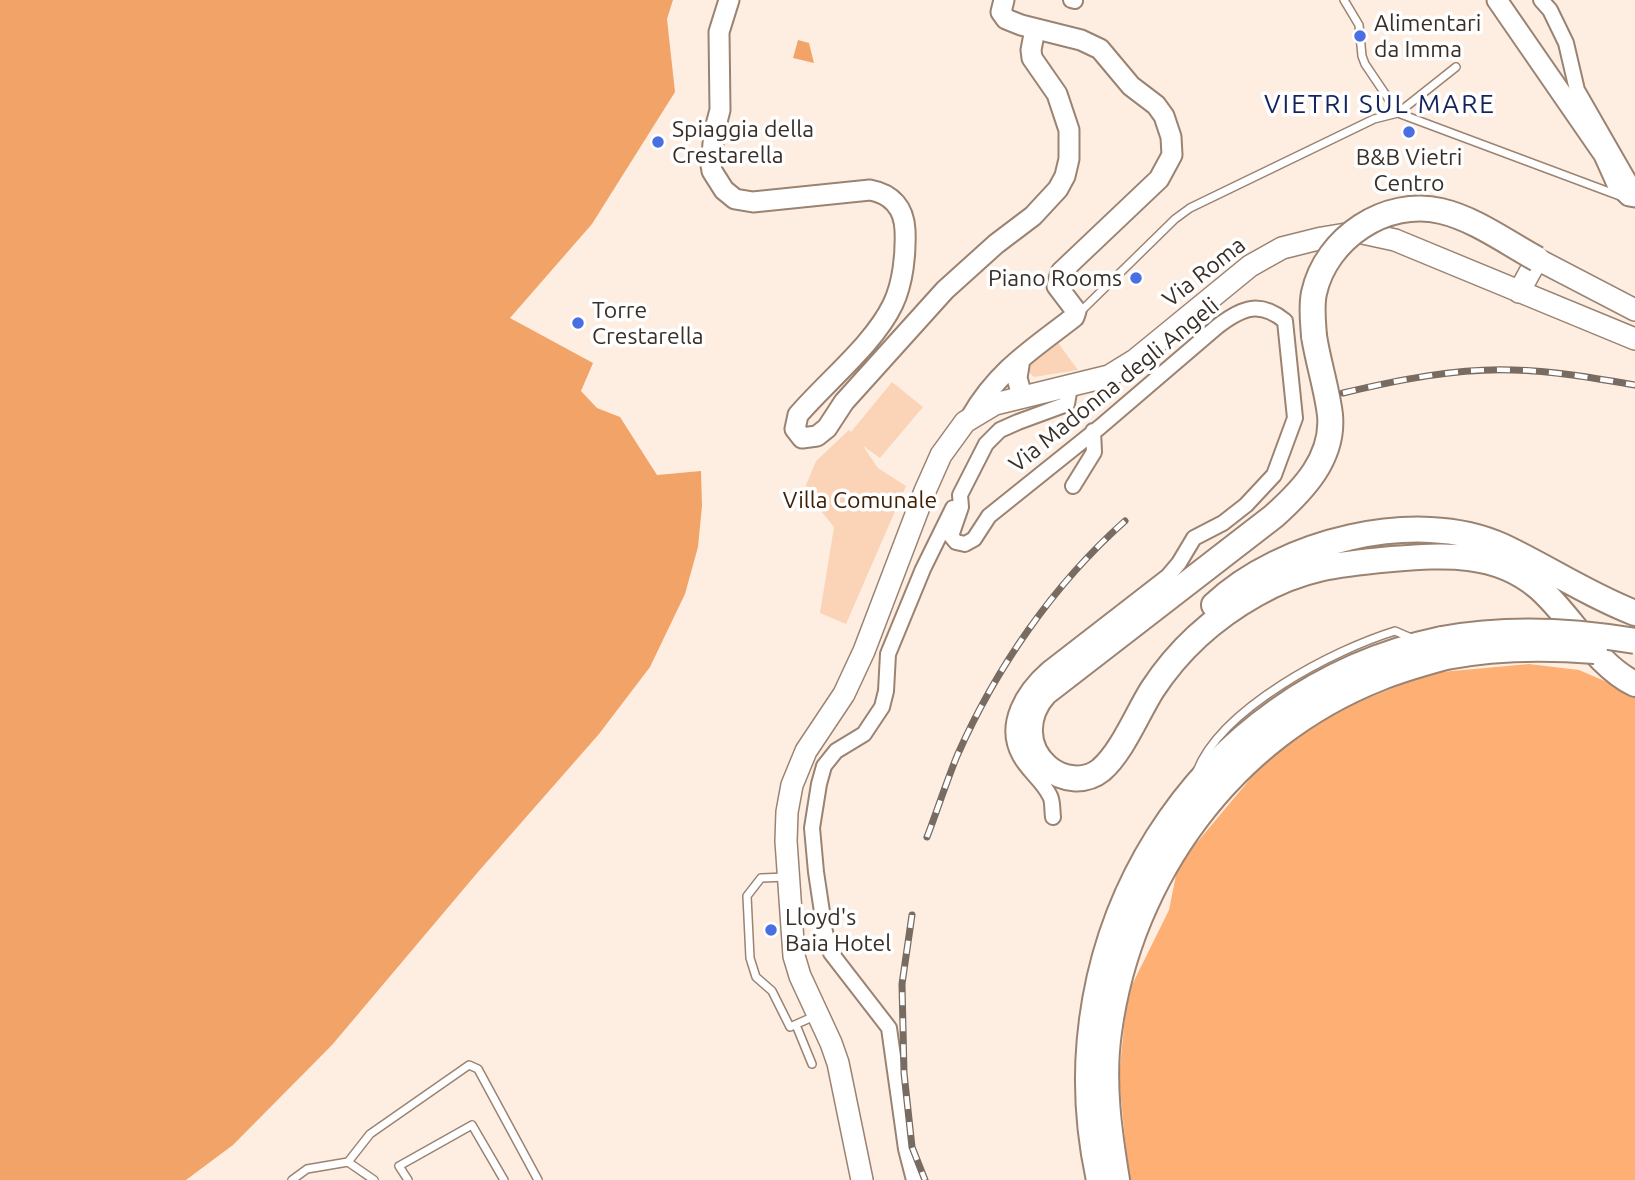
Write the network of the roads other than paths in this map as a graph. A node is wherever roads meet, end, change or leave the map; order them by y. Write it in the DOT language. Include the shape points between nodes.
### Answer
graph roads {
  1 [pos="729,0"];
  2 [pos="1004,0"];
  3 [pos="1344,0"];
  4 [pos="1497,0"];
  5 [pos="1541,0"];
  6 [pos="1028,27"];
  7 [pos="1456,67"];
  8 [pos="1398,113"];
  9 [pos="1635,191"];
  10 [pos="1635,198"];
  11 [pos="1537,259"];
  12 [pos="1518,292"];
  13 [pos="1635,310"];
  14 [pos="1074,317"];
  15 [pos="1635,339"];
  16 [pos="1020,359"];
  17 [pos="1070,387"];
  18 [pos="1022,396"];
  19 [pos="971,417"];
  20 [pos="1093,431"];
  21 [pos="1073,486"];
  22 [pos="960,495"];
  23 [pos="1635,613"];
  24 [pos="1635,641"];
  25 [pos="1437,647"];
  26 [pos="1635,658"];
  27 [pos="1635,684"];
  28 [pos="1153,688"];
  29 [pos="1053,817"];
  30 [pos="788,884"];
  31 [pos="818,1014"];
  32 [pos="796,1025"];
  33 [pos="812,1065"];
  34 [pos="348,1162"];
  35 [pos="292,1180"];
  36 [pos="374,1180"];
  37 [pos="408,1180"];
  38 [pos="504,1180"];
  39 [pos="538,1180"];
  40 [pos="862,1180"];
  41 [pos="914,1180"];
  42 [pos="1099,1180"];
  43 [pos="1116,1180"];
  1 -- 6 [label="street" via="719,32 720,110 711,158 712,171 724,190 735,199 753,202 870,190 887,196 904,216 904,260 893,304 869,338 798,415 795,429 807,439 827,428 844,402 945,290 1033,216 1062,183 1069,159 1069,130 1056,94 1032,58"];
  2 -- 6 [label="street" via="1003,16"];
  3 -- 8 [label="lane" via="1359,25 1365,64"];
  4 -- 10 [label="street" via="1597,144 1617,184"];
  5 -- 9 [label="street" via="1566,43 1577,90"];
  6 -- 14 [label="street" via="1100,49 1131,86 1156,105 1168,126 1172,148 1159,178 1061,272 1057,286 1076,311"];
  7 -- 8 [label="lane"];
  8 -- 10 [label="lane" via="1580,182"];
  8 -- 14 [label="lane" via="1374,120 1190,208"];
  11 -- 12 [label="main road"];
  11 -- 13 [label="main road"];
  11 -- 28 [label="highway, bridge" via="1475,223 1421,208 1396,210 1356,229 1338,246 1326,261 1313,295 1314,336 1330,417 1312,477 1274,516 1045,693 1030,717 1032,746 1039,759 1061,776 1093,775 1116,751"];
  12 -- 15 [label="main road, Via Roma"];
  12 -- 17 [label="main road, Via Roma" via="1395,240 1358,232 1267,248 1135,360 1109,376"];
  14 -- 16 [label="street"];
  16 -- 18 [label="street" via="1017,378"];
  16 -- 19 [label="street" via="989,388"];
  17 -- 18 [label="main road, Via Roma"];
  17 -- 22 [label="street, Via Madonna degli Angeli" via="1067,404 1000,430 986,444"];
  18 -- 19 [label="main road, Via Roma"];
  19 -- 30 [label="main road" via="941,455 854,674 797,770 787,812"];
  20 -- 21 [label="street" via="1094,452"];
  20 -- 22 [label="street, Via Madonna degli Angeli" via="989,516 974,539 965,544 951,536 961,507"];
  20 -- 29 [label="street, Via Madonna degli Angeli" via="1236,313 1265,309 1285,321 1295,418 1274,475 1231,517 1194,538 1168,576 1035,681 1017,710 1016,749 1051,797"];
  22 -- 41 [label="street, Via Madonna degli Angeli" via="895,633 882,707 863,734 836,751 824,766 812,828 831,954 889,1028"];
  23 -- 28 [label="highway" via="1501,546 1467,534 1398,530 1306,550 1253,574 1227,593 1176,645"];
  24 -- 25 [label="highway, bridge" via="1525,630 1476,633"];
  25 -- 26 [label="highway, bridge" via="1581,650"];
  25 -- 42 [label="highway" via="1363,663 1284,707 1235,744 1186,798 1152,845 1129,888 1096,988 1087,1097"];
  25 -- 43 [label="highway" via="1328,703 1276,737 1231,777 1170,856 1133,935 1108,1034 1106,1089"];
  27 -- 28 [label="highway" via="1611,668 1526,578 1486,560 1447,555 1342,564 1283,579 1231,610 1193,640"];
  30 -- 31 [label="main road" via="794,956"];
  30 -- 32 [label="lane" via="761,878 747,896 749,946 756,977 772,990 790,1027"];
  31 -- 32 [label="lane"];
  31 -- 40 [label="main road" via="838,1063"];
  32 -- 33 [label="lane"];
  34 -- 35 [label="lane" via="307,1169"];
  34 -- 36 [label="lane"];
  34 -- 39 [label="lane" via="370,1134 469,1065 478,1069"];
  37 -- 38 [label="lane" via="399,1166 472,1125"];
}
